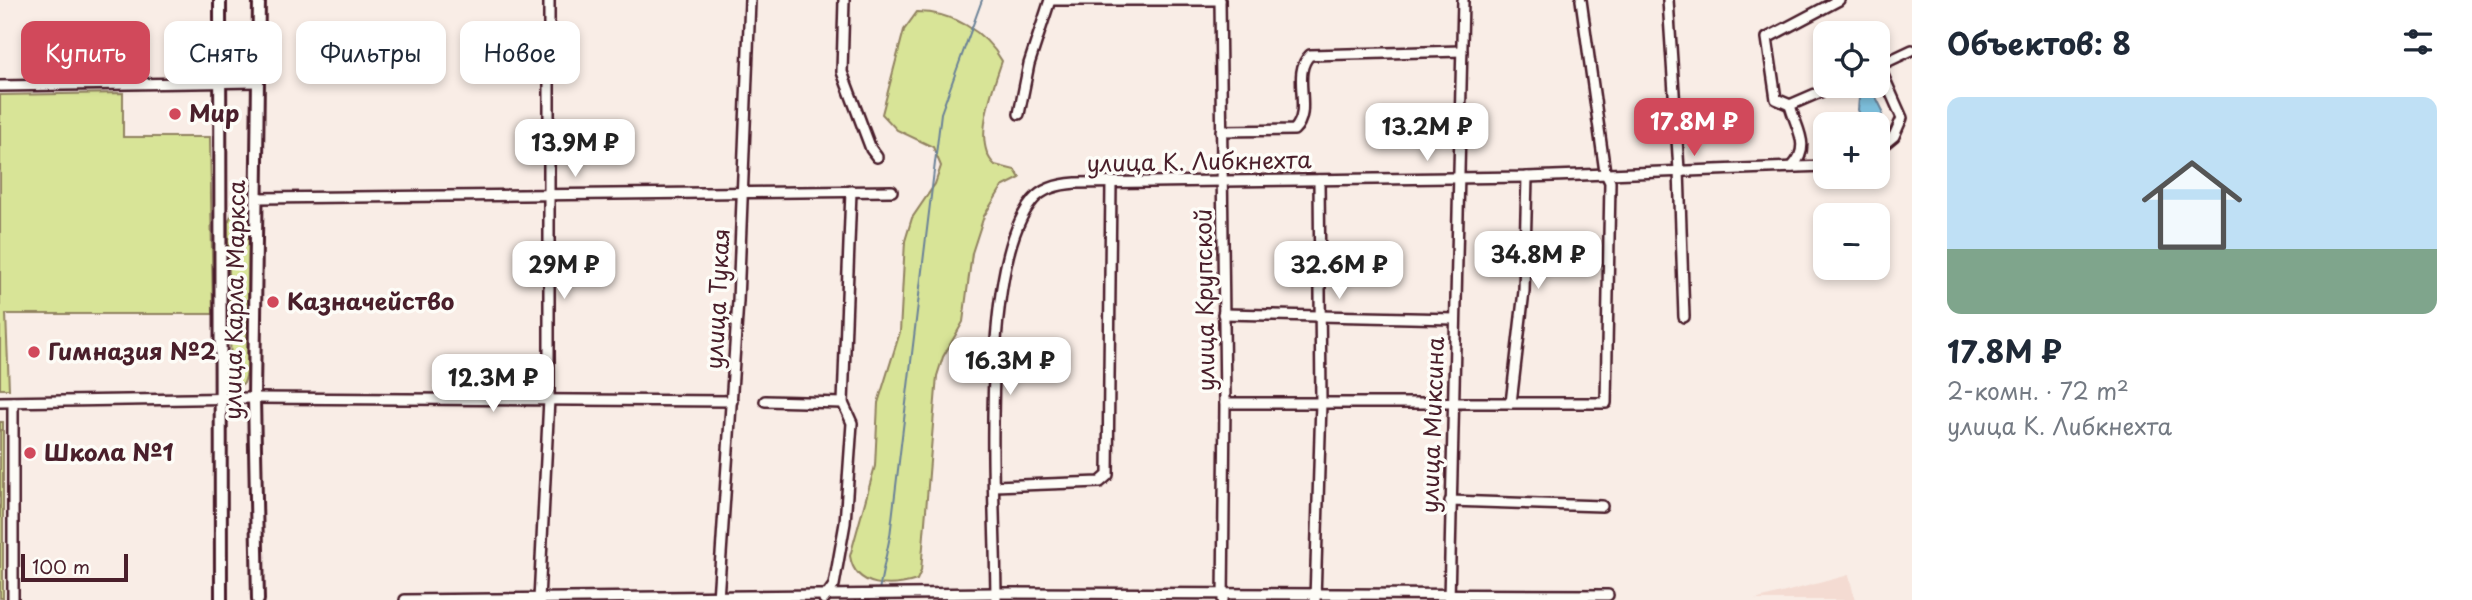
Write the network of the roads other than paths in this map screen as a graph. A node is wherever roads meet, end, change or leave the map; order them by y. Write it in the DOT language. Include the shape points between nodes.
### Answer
graph roads {
  1 [pos="220,0"];
  2 [pos="258,0"];
  3 [pos="549,0"];
  4 [pos="750,0"];
  5 [pos="844,0"];
  6 [pos="1050,0"];
  7 [pos="1220,0"];
  8 [pos="1463,0"];
  9 [pos="1581,0"];
  10 [pos="1668,0"];
  11 [pos="1839,0"];
  12 [pos="220,21"];
  13 [pos="258,21"];
  14 [pos="1912,50"];
  15 [pos="1462,51"];
  16 [pos="1890,60"];
  17 [pos="164,83"];
  18 [pos="219,84"];
  19 [pos="257,84"];
  20 [pos="0,86"];
  21 [pos="1890,92"];
  22 [pos="1813,96"];
  23 [pos="1790,106"];
  24 [pos="1019,114"];
  25 [pos="1221,131"];
  26 [pos="1890,139"];
  27 [pos="877,157"];
  28 [pos="1792,167"];
  29 [pos="1813,167"];
  30 [pos="1679,170"];
  31 [pos="1605,172"];
  32 [pos="1460,177"];
  33 [pos="1527,177"];
  34 [pos="1319,180"];
  35 [pos="1223,181"];
  36 [pos="1111,182"];
  37 [pos="743,191"];
  38 [pos="851,191"];
  39 [pos="892,191"];
  40 [pos="549,194"];
  41 [pos="258,198"];
  42 [pos="1223,314"];
  43 [pos="1321,315"];
  44 [pos="1685,317"];
  45 [pos="1455,319"];
  46 [pos="254,398"];
  47 [pos="219,399"];
  48 [pos="548,399"];
  49 [pos="732,401"];
  50 [pos="765,401"];
  51 [pos="1455,401"];
  52 [pos="0,402"];
  53 [pos="13,402"];
  54 [pos="1321,402"];
  55 [pos="843,403"];
  56 [pos="1225,403"];
  57 [pos="1511,403"];
  58 [pos="995,486"];
  59 [pos="1450,501"];
  60 [pos="1602,506"];
  61 [pos="1608,595"];
  62 [pos="1315,596"];
  63 [pos="1449,596"];
  64 [pos="996,597"];
  65 [pos="1223,597"];
  66 [pos="539,598"];
  67 [pos="719,598"];
  68 [pos="825,598"];
  69 [pos="13,600"];
  70 [pos="221,600"];
  71 [pos="258,600"];
  72 [pos="405,600"];
  1 -- 12 [label="main road, улица Карла Маркса"];
  2 -- 13 [label="main road, улица Карла Маркса"];
  3 -- 40 [label="street"];
  4 -- 37 [label="street, улица Тукая"];
  5 -- 27 [label="street" via="842,72"];
  6 -- 7 [label="street"];
  6 -- 24 [label="street"];
  7 -- 25 [label="street, улица Крупской"];
  8 -- 15 [label="street, улица Миксина"];
  9 -- 31 [label="street"];
  10 -- 30 [label="street"];
  11 -- 23 [label="street" via="1767,38 1776,99"];
  14 -- 16 [label="street"];
  15 -- 25 [label="street" via="1310,55 1303,68 1302,106 1294,130"];
  15 -- 32 [label="street, улица Миксина"];
  17 -- 20 [label="street"];
  18 -- 47 [label="main road, улица Карла Маркса"];
  19 -- 41 [label="main road, улица Карла Маркса"];
  21 -- 26 [label="street" via="1902,118"];
  22 -- 23 [label="street"];
  23 -- 28 [label="street" via="1804,144"];
  25 -- 35 [label="street, улица Крупской"];
  28 -- 29 [label="street, улица К. Либкнехта"];
  28 -- 30 [label="street, улица К. Либкнехта"];
  30 -- 31 [label="street, улица К. Либкнехта"];
  30 -- 44 [label="street"];
  31 -- 33 [label="street, улица К. Либкнехта"];
  31 -- 57 [label="street" via="1610,182 1606,403"];
  32 -- 33 [label="street, улица К. Либкнехта"];
  32 -- 34 [label="street, улица К. Либкнехта"];
  32 -- 45 [label="street, улица Миксина"];
  33 -- 57 [label="street" via="1524,291"];
  34 -- 35 [label="street, улица К. Либкнехта"];
  34 -- 43 [label="street"];
  35 -- 36 [label="street, улица К. Либкнехта"];
  35 -- 42 [label="street, улица Крупской"];
  36 -- 58 [label="street, улица К. Либкнехта" via="1064,184 1045,191 1031,201 1023,218 1002,278 996,332"];
  36 -- 58 [label="street" via="1108,475 1100,482"];
  37 -- 38 [label="street"];
  37 -- 40 [label="street"];
  37 -- 49 [label="street, улица Тукая"];
  38 -- 39 [label="street"];
  38 -- 55 [label="street"];
  40 -- 41 [label="street"];
  40 -- 48 [label="street"];
  41 -- 46 [label="main road, улица Карла Маркса"];
  42 -- 43 [label="street"];
  42 -- 56 [label="street, улица Крупской"];
  43 -- 45 [label="street"];
  43 -- 54 [label="street"];
  45 -- 51 [label="street, улица Миксина"];
  46 -- 47 [label="street"];
  46 -- 48 [label="street"];
  46 -- 71 [label="main road, улица Карла Маркса"];
  47 -- 53 [label="street"];
  47 -- 70 [label="main road, улица Карла Маркса"];
  48 -- 49 [label="street"];
  48 -- 66 [label="street"];
  49 -- 67 [label="street, улица Тукая"];
  50 -- 55 [label="street"];
  51 -- 54 [label="street"];
  51 -- 57 [label="street"];
  51 -- 59 [label="street, улица Миксина"];
  52 -- 53 [label="street"];
  53 -- 69 [label="street"];
  54 -- 56 [label="street"];
  54 -- 62 [label="street"];
  55 -- 68 [label="street" via="852,423 845,523 834,585"];
  56 -- 65 [label="street, улица Крупской"];
  58 -- 64 [label="street"];
  59 -- 60 [label="street"];
  59 -- 63 [label="street, улица Миксина"];
  61 -- 63 [label="street"];
  62 -- 63 [label="street"];
  62 -- 65 [label="street"];
  64 -- 65 [label="street"];
  64 -- 68 [label="street"];
  66 -- 67 [label="street"];
  66 -- 72 [label="street"];
  67 -- 68 [label="street"];
}
